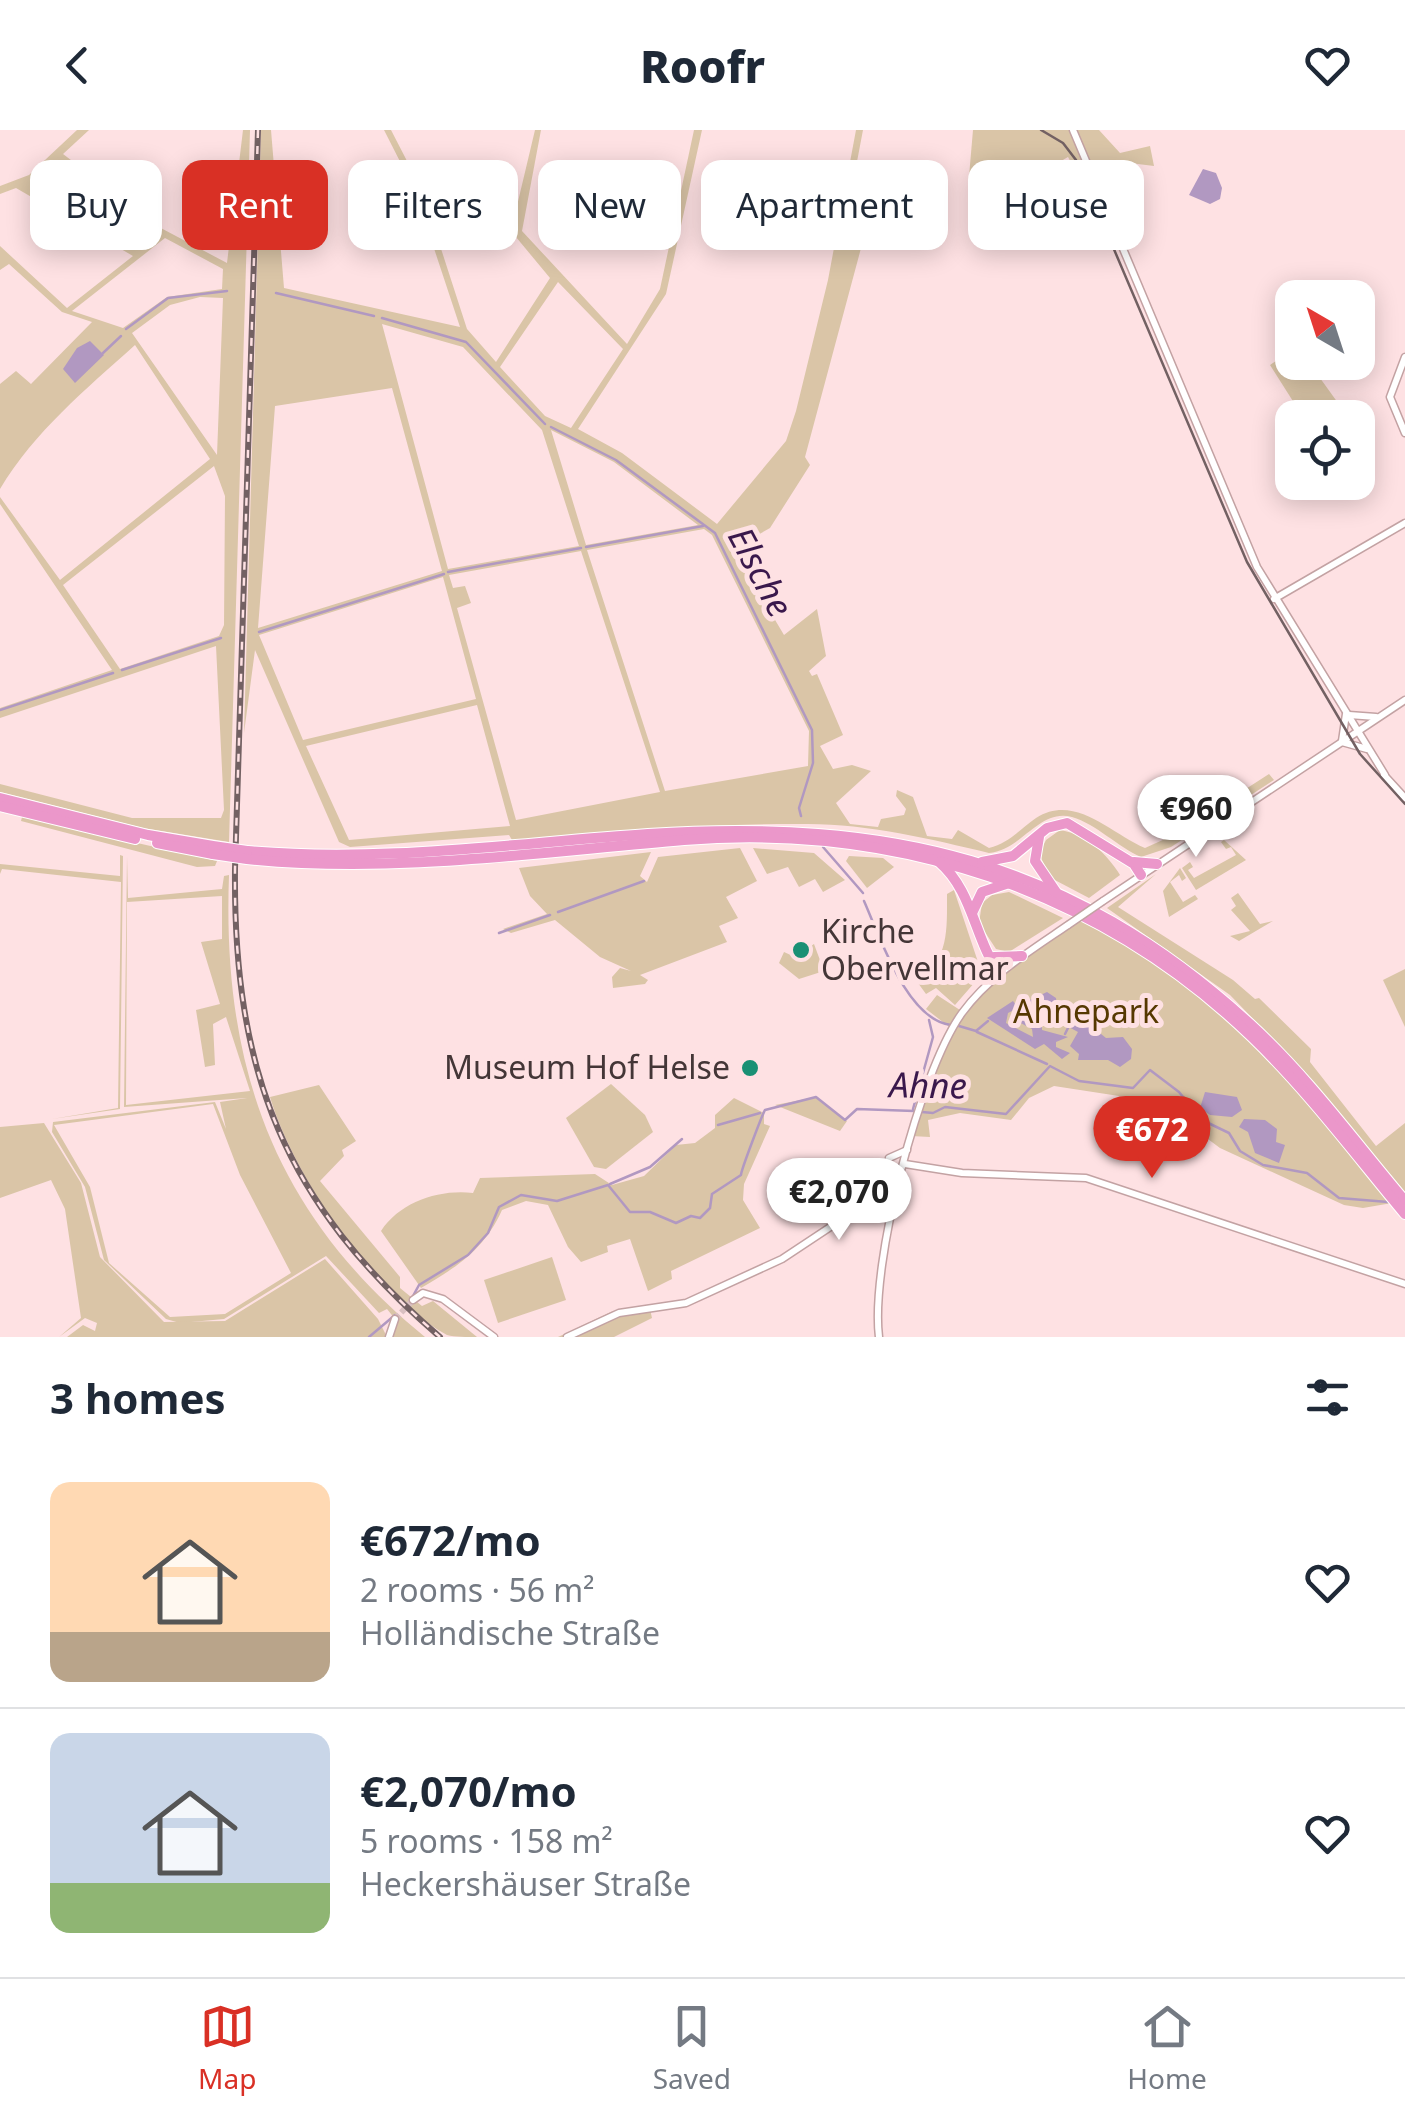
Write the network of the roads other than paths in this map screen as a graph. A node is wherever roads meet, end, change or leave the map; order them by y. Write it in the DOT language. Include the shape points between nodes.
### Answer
graph roads {
  1 [pos="1073,130"];
  2 [pos="1405,357"];
  3 [pos="1405,433"];
  4 [pos="1405,523"];
  5 [pos="1290,591"];
  6 [pos="1274,600"];
  7 [pos="1282,611"];
  8 [pos="1405,700"];
  9 [pos="1346,712"];
  10 [pos="1375,719"];
  11 [pos="1358,731"];
  12 [pos="1341,742"];
  13 [pos="1368,748"];
  14 [pos="0,798"];
  15 [pos="1405,798"];
  16 [pos="0,806"];
  17 [pos="1041,834"];
  18 [pos="213,850"];
  19 [pos="247,855"];
  20 [pos="1122,857"];
  21 [pos="935,858"];
  22 [pos="980,862"];
  23 [pos="1157,864"];
  24 [pos="1138,877"];
  25 [pos="1012,882"];
  26 [pos="1056,893"];
  27 [pos="972,919"];
  28 [pos="990,954"];
  29 [pos="1022,956"];
  30 [pos="1001,973"];
  31 [pos="908,1149"];
  32 [pos="889,1158"];
  33 [pos="905,1164"];
  34 [pos="898,1195"];
  35 [pos="1405,1201"];
  36 [pos="1405,1214"];
  37 [pos="1405,1284"];
  38 [pos="412,1300"];
  39 [pos="395,1319"];
  40 [pos="389,1337"];
  41 [pos="494,1337"];
  42 [pos="566,1337"];
  43 [pos="879,1337"];
  1 -- 6 [label="main road"];
  2 -- 3 [label="main road" via="1391,390"];
  4 -- 5 [label="main road"];
  5 -- 6 [label="main road"];
  5 -- 7 [label="main road"];
  6 -- 7 [label="main road"];
  7 -- 9 [label="main road"];
  8 -- 10 [label="main road"];
  9 -- 10 [label="main road"];
  9 -- 11 [label="main road"];
  9 -- 12 [label="main road"];
  10 -- 11 [label="main road"];
  10 -- 13 [label="main road"];
  11 -- 12 [label="main road"];
  11 -- 13 [label="main road"];
  12 -- 13 [label="main road"];
  12 -- 23 [label="main road"];
  13 -- 15 [label="main road"];
  14 -- 18 [label="highway"];
  16 -- 18 [label="highway"];
  17 -- 20 [label="highway" via="1072,824"];
  17 -- 22 [label="highway" via="1013,856"];
  17 -- 26 [label="highway" via="1035,861"];
  18 -- 19 [label="highway, bridge"];
  19 -- 21 [label="highway" via="363,865 755,838 850,842"];
  19 -- 22 [label="highway" via="359,857 755,828 840,833"];
  20 -- 23 [label="highway"];
  20 -- 24 [label="highway"];
  21 -- 25 [label="highway"];
  21 -- 27 [label="highway" via="960,884"];
  22 -- 26 [label="highway"];
  23 -- 24 [label="main road"];
  24 -- 29 [label="main road, bridge"];
  25 -- 27 [label="highway" via="982,892"];
  25 -- 36 [label="highway" via="1120,935 1195,986 1311,1100"];
  26 -- 35 [label="highway" via="1197,978 1253,1027"];
  27 -- 28 [label="highway"];
  28 -- 29 [label="highway"];
  28 -- 30 [label="highway"];
  29 -- 30 [label="main road"];
  30 -- 31 [label="main road" via="952,1028"];
  31 -- 32 [label="main road"];
  31 -- 33 [label="main road"];
  33 -- 34 [label="main road"];
  33 -- 37 [label="main road" via="1086,1178"];
  34 -- 42 [label="main road" via="864,1204 782,1259 686,1303 619,1314"];
  34 -- 43 [label="main road" via="878,1288"];
  38 -- 41 [label="main road" via="423,1293 437,1296"];
  39 -- 40 [label="main road"];
}
